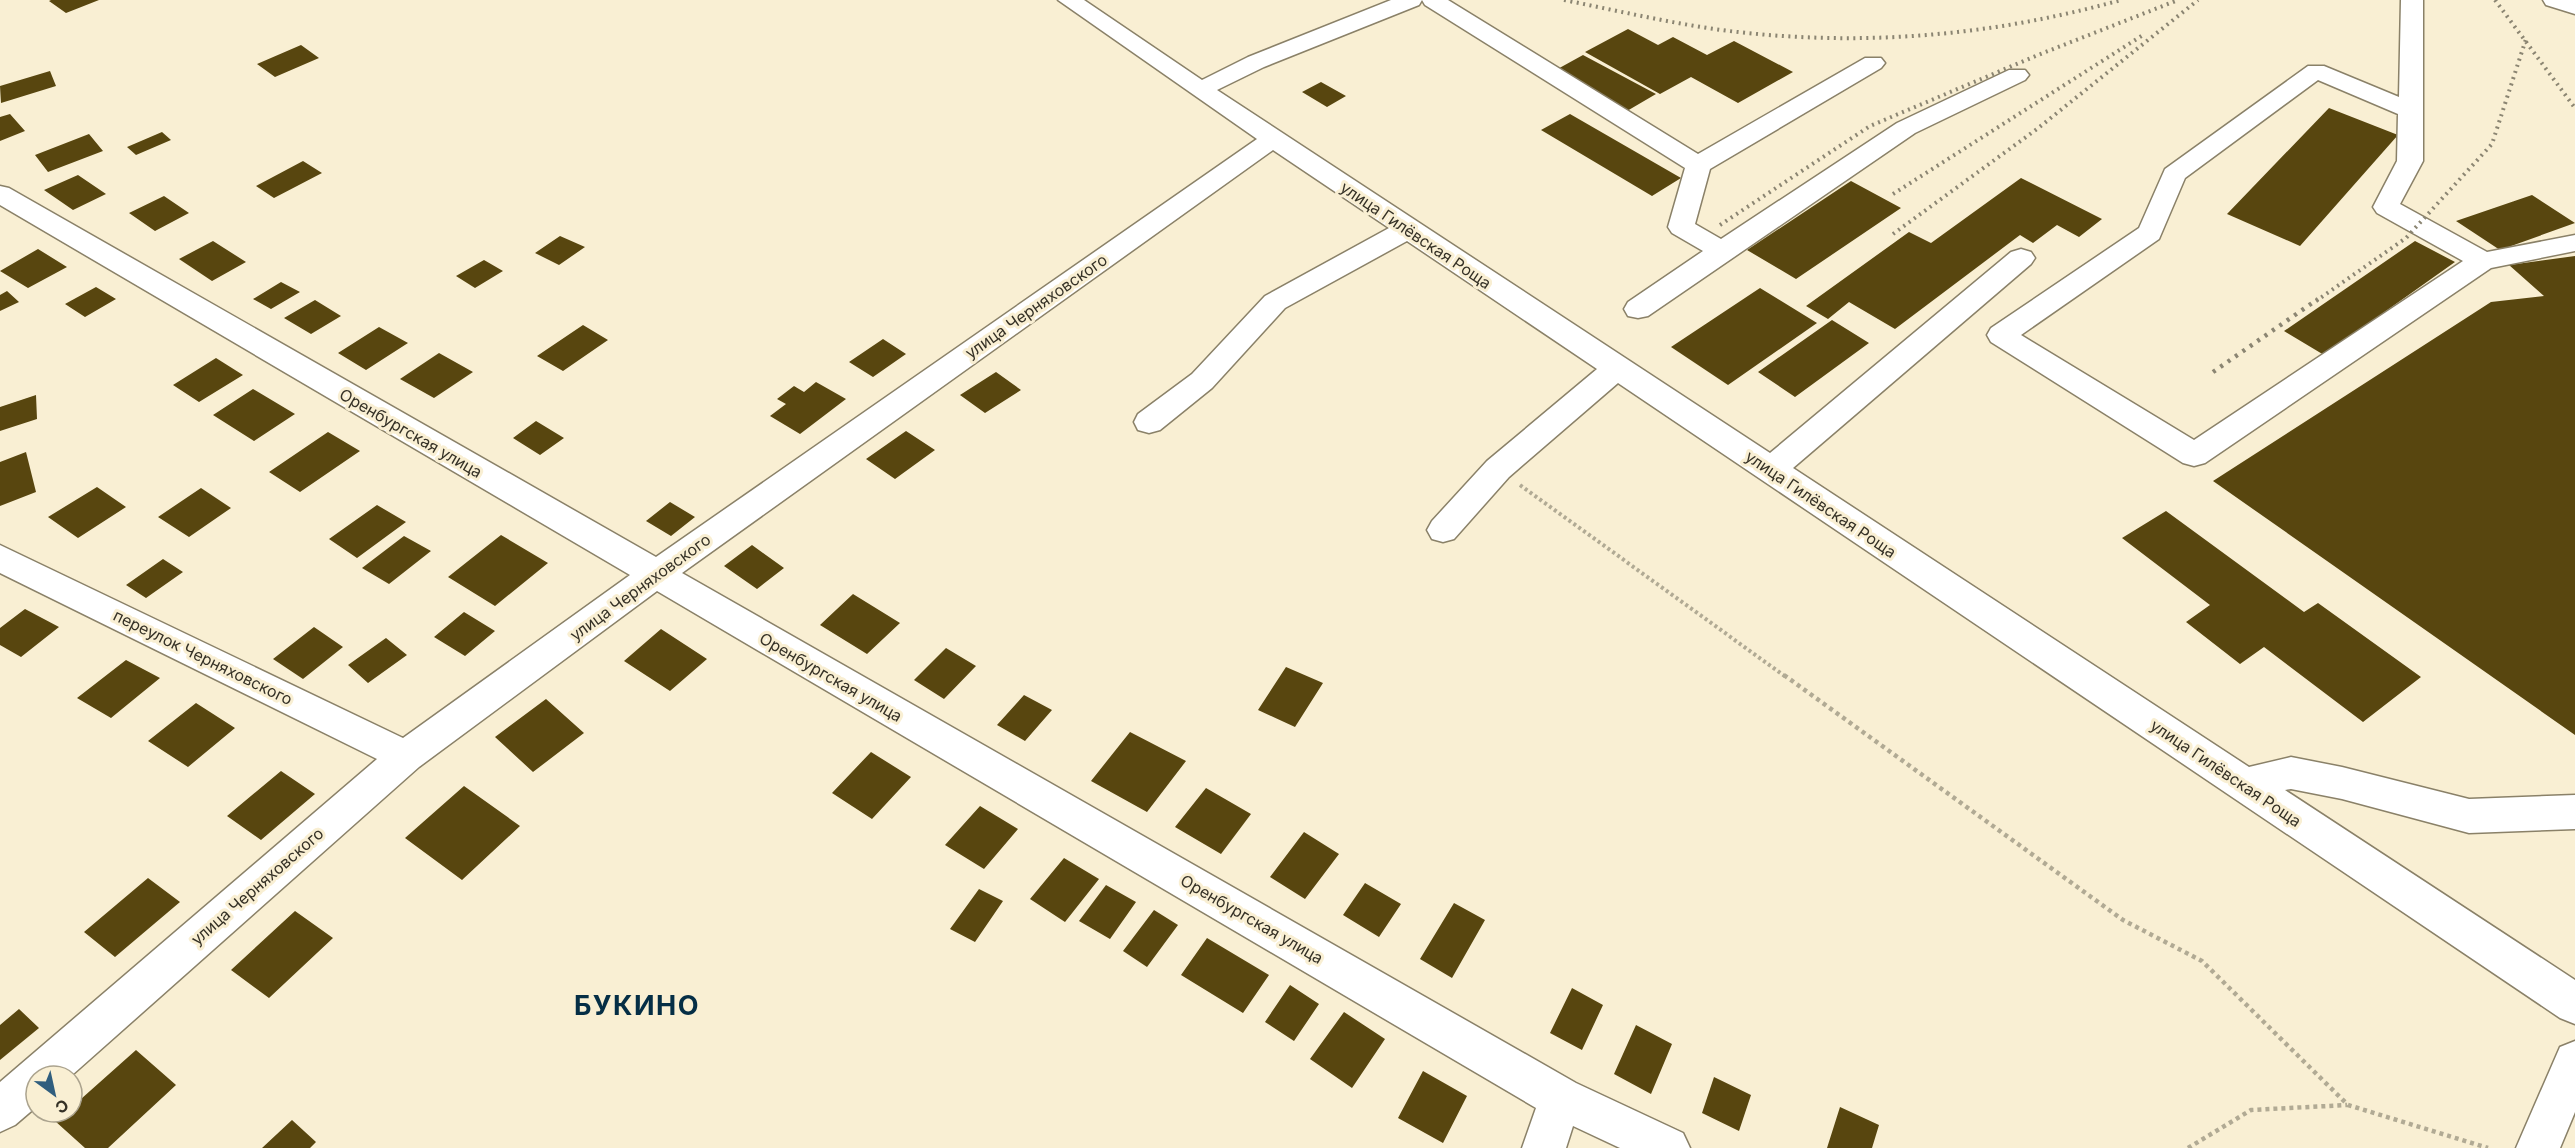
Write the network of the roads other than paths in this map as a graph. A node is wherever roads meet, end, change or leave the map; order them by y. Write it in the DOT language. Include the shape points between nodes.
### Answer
graph roads {
  1 [pos="1069,0"];
  2 [pos="1411,0"];
  3 [pos="1433,0"];
  4 [pos="2412,0"];
  5 [pos="2554,0"];
  6 [pos="2575,7"];
  7 [pos="1873,63"];
  8 [pos="2017,75"];
  9 [pos="1202,90"];
  10 [pos="2411,111"];
  11 [pos="1273,140"];
  12 [pos="1698,165"];
  13 [pos="0,194"];
  14 [pos="1408,229"];
  15 [pos="2575,243"];
  16 [pos="1722,251"];
  17 [pos="2021,258"];
  18 [pos="2483,261"];
  19 [pos="1638,309"];
  20 [pos="1617,368"];
  21 [pos="1149,422"];
  22 [pos="1771,470"];
  23 [pos="1443,530"];
  24 [pos="0,558"];
  25 [pos="655,575"];
  26 [pos="406,756"];
  27 [pos="2243,784"];
  28 [pos="2575,812"];
  29 [pos="2566,989"];
  30 [pos="2575,1062"];
  31 [pos="53,1064"];
  32 [pos="24,1089"];
  33 [pos="1561,1098"];
  34 [pos="0,1110"];
  35 [pos="1544,1148"];
  36 [pos="1668,1148"];
  37 [pos="2538,1148"];
  1 -- 9 [label="street, улица Гилёвская Роща"];
  2 -- 9 [label="street" via="1256,62"];
  3 -- 12 [label="street"];
  4 -- 10 [label="street"];
  5 -- 6 [label="street"];
  7 -- 12 [label="street"];
  8 -- 16 [label="street" via="1906,128"];
  9 -- 11 [label="street, улица Гилёвская Роща"];
  10 -- 18 [label="street" via="2410,161 2386,207"];
  10 -- 18 [label="street" via="2316,70 2174,174 2150,233 2001,335 2194,455"];
  11 -- 14 [label="street, улица Гилёвская Роща"];
  11 -- 25 [label="street, улица Черняховского"];
  12 -- 16 [label="street" via="1681,227"];
  13 -- 25 [label="street, Оренбургская улица"];
  14 -- 20 [label="street, улица Гилёвская Роща"];
  14 -- 21 [label="street" via="1275,302 1202,381"];
  15 -- 18 [label="street"];
  16 -- 19 [label="street"];
  17 -- 22 [label="street"];
  20 -- 22 [label="street, улица Гилёвская Роща"];
  20 -- 23 [label="street" via="1498,469"];
  22 -- 27 [label="street, улица Гилёвская Роща"];
  24 -- 26 [label="street, переулок Черняховского"];
  25 -- 26 [label="street, улица Черняховского"];
  25 -- 33 [label="street, Оренбургская улица"];
  26 -- 31 [label="street, улица Черняховского"];
  27 -- 28 [label="street" via="2291,773 2469,816"];
  27 -- 29 [label="street, улица Гилёвская Роща"];
  30 -- 37 [label="street"];
  32 -- 34 [label="street, улица Черняховского"];
  33 -- 35 [label="street"];
  33 -- 36 [label="street, Оренбургская улица"];
}
